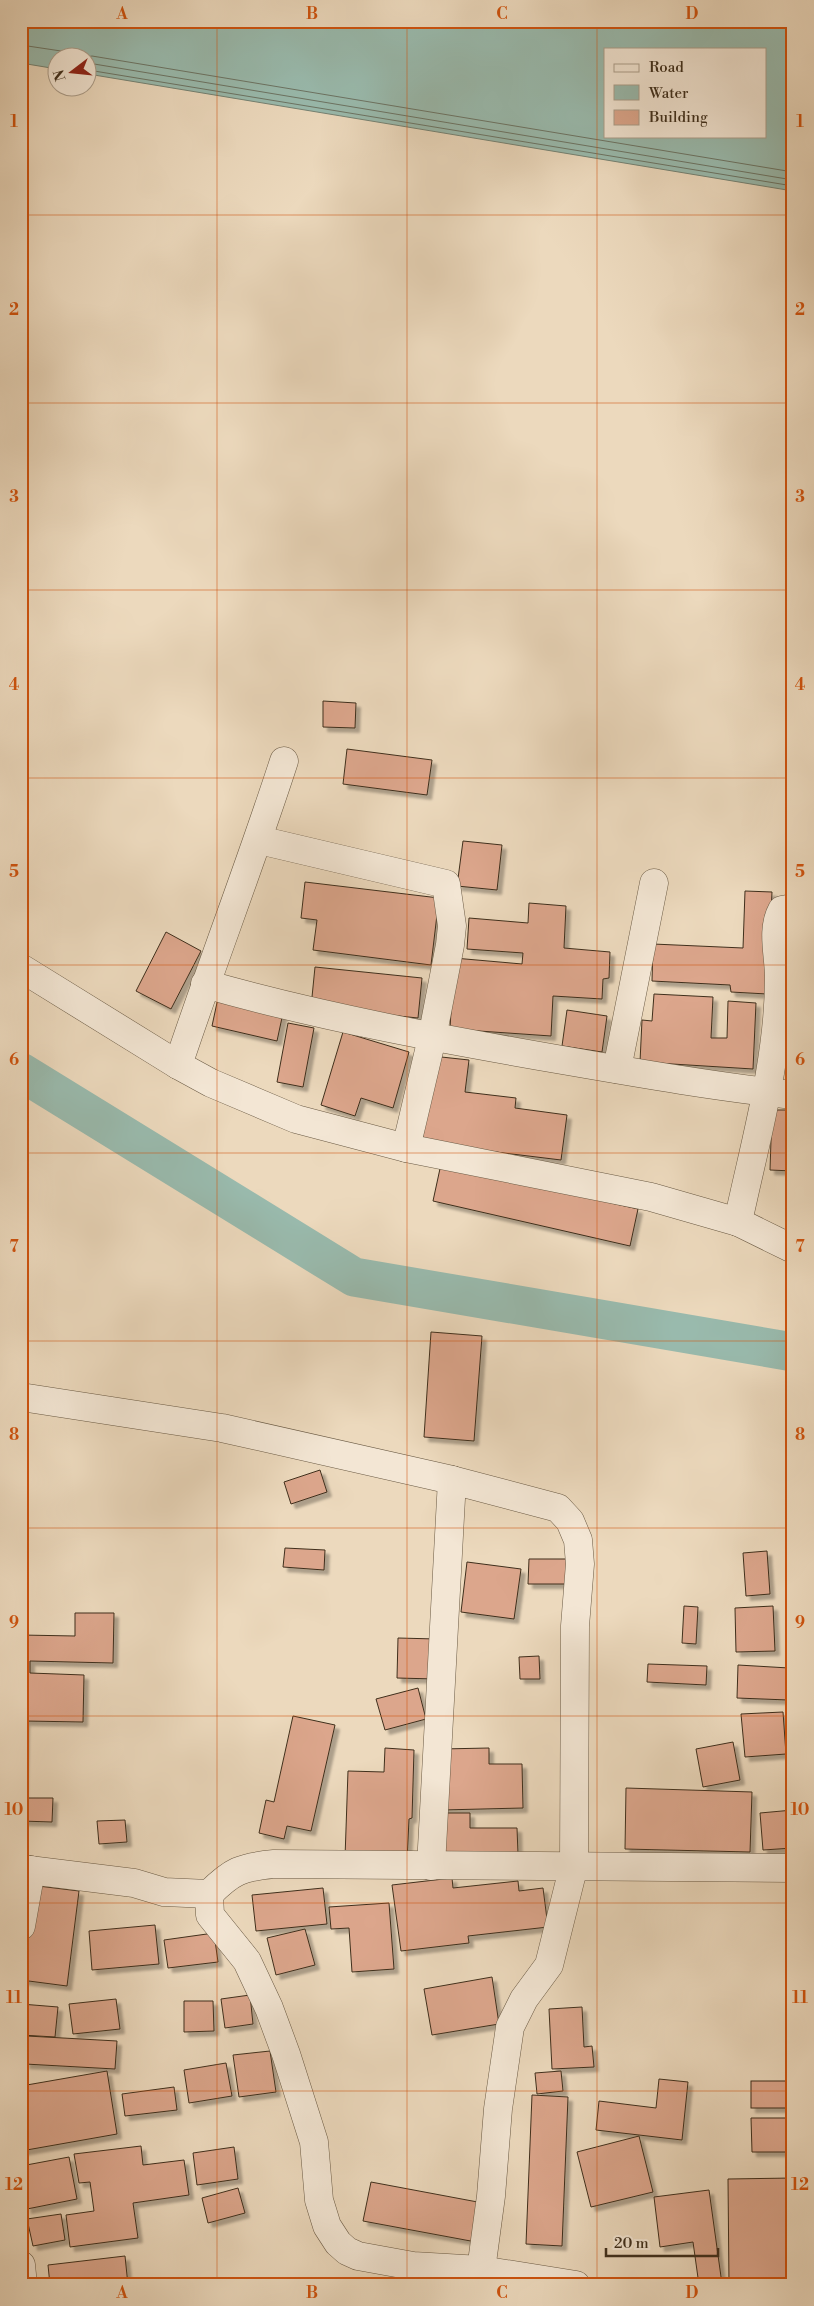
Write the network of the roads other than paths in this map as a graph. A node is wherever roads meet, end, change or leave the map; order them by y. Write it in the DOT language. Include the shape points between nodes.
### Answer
graph roads {
  1 [pos="284,761"];
  2 [pos="259,840"];
  3 [pos="654,882"];
  4 [pos="793,908"];
  5 [pos="21,968"];
  6 [pos="205,984"];
  7 [pos="432,1038"];
  8 [pos="178,1065"];
  9 [pos="617,1069"];
  10 [pos="780,1093"];
  11 [pos="406,1148"];
  12 [pos="738,1222"];
  13 [pos="793,1249"];
  14 [pos="21,1397"];
  15 [pos="452,1480"];
  16 [pos="574,1865"];
  17 [pos="431,1866"];
  18 [pos="793,1868"];
  19 [pos="26,1870"];
  20 [pos="209,1894"];
  21 [pos="21,1926"];
  22 [pos="21,2265"];
  23 [pos="482,2270"];
  24 [pos="413,2275"];
  25 [pos="568,2284"];
  26 [pos="23,2285"];
  1 -- 2 [label="street"];
  2 -- 6 [label="street"];
  2 -- 7 [label="street" via="446,884 452,926"];
  3 -- 9 [label="street"];
  4 -- 10 [label="street" via="782,910 776,921 779,977 776,1035"];
  5 -- 8 [label="street"];
  6 -- 7 [label="street"];
  6 -- 8 [label="street"];
  7 -- 9 [label="street"];
  7 -- 11 [label="street"];
  8 -- 11 [label="street" via="211,1083 296,1119"];
  9 -- 10 [label="street"];
  10 -- 12 [label="street"];
  11 -- 12 [label="street" via="651,1197"];
  12 -- 13 [label="street"];
  14 -- 15 [label="street" via="222,1428"];
  15 -- 16 [label="street" via="558,1508 570,1521 578,1540"];
  15 -- 17 [label="street"];
  16 -- 17 [label="street"];
  16 -- 18 [label="street"];
  16 -- 23 [label="street" via="549,1965 524,1999 510,2027 498,2109"];
  17 -- 20 [label="street" via="249,1866 226,1877"];
  19 -- 20 [label="street" via="134,1883 164,1892"];
  19 -- 21 [label="street"];
  20 -- 24 [label="street" via="210,1915 247,1961 286,2054 314,2142 319,2200 327,2226 347,2251"];
  22 -- 26 [label="street"];
  23 -- 24 [label="street"];
  23 -- 25 [label="street"];
}
